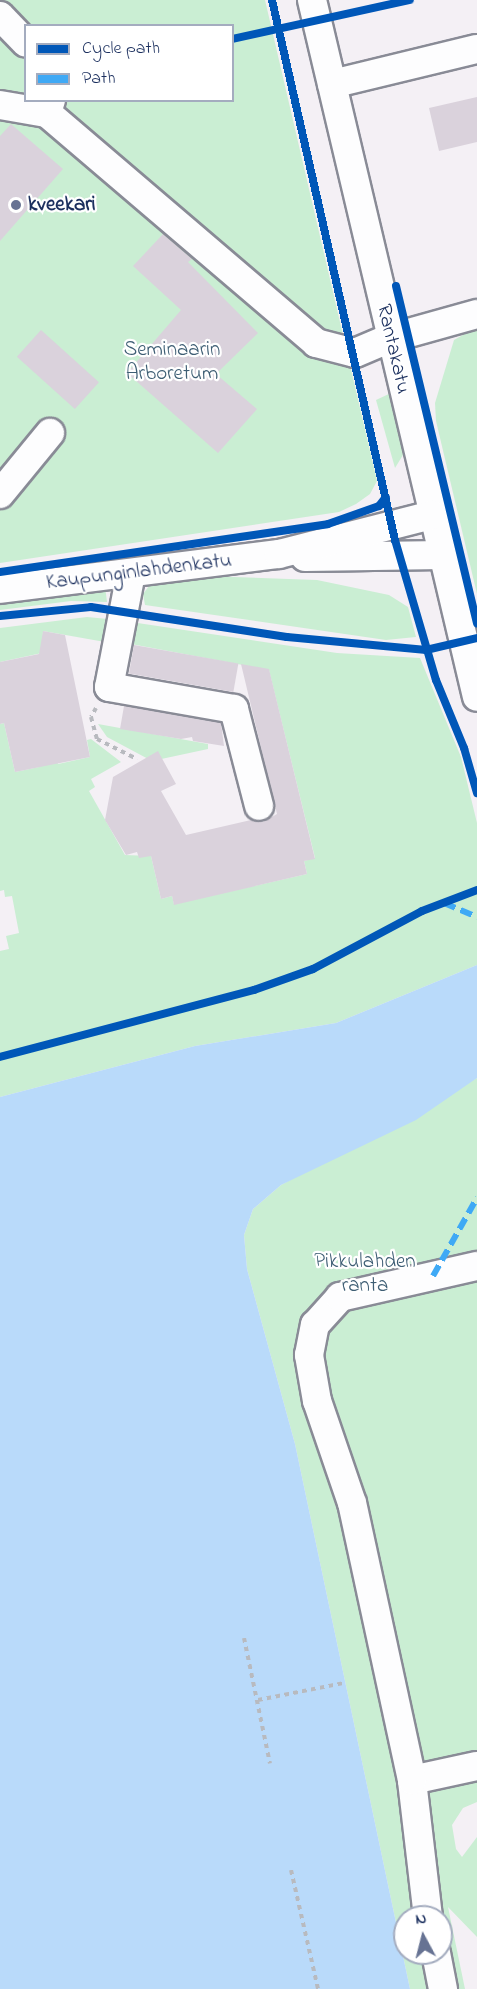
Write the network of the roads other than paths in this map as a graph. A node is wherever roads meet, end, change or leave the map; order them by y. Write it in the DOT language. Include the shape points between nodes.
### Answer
graph roads {
  1 [pos="312,0"];
  2 [pos="0,16"];
  3 [pos="24,41"];
  4 [pos="477,49"];
  5 [pos="332,84"];
  6 [pos="0,105"];
  7 [pos="49,107"];
  8 [pos="477,314"];
  9 [pos="391,338"];
  10 [pos="50,433"];
  11 [pos="0,494"];
  12 [pos="432,515"];
  13 [pos="279,554"];
  14 [pos="443,555"];
  15 [pos="131,573"];
  16 [pos="0,589"];
  17 [pos="476,682"];
  18 [pos="259,806"];
  19 [pos="477,1266"];
  20 [pos="477,1766"];
  21 [pos="412,1780"];
  22 [pos="427,1905"];
  23 [pos="438,1965"];
  24 [pos="443,1989"];
  1 -- 5 [label="street, Rantakatu"];
  2 -- 3 [label="street"];
  4 -- 5 [label="street"];
  5 -- 9 [label="street, Rantakatu"];
  6 -- 7 [label="street"];
  7 -- 9 [label="street" via="316,343 355,353"];
  8 -- 9 [label="street"];
  9 -- 12 [label="street, Rantakatu"];
  10 -- 11 [label="street"];
  12 -- 13 [label="street, Kaupunginlahdenkatu"];
  12 -- 14 [label="street, Rantakatu"];
  13 -- 14 [label="street, Kaupunginlahdenkatu" via="358,559"];
  13 -- 15 [label="street, Kaupunginlahdenkatu"];
  14 -- 17 [label="street, Rantakatu"];
  15 -- 16 [label="street, Kaupunginlahdenkatu"];
  15 -- 18 [label="street" via="109,687 234,709"];
  19 -- 21 [label="street" via="340,1297 315,1325 309,1355 317,1401 352,1503"];
  20 -- 21 [label="street"];
  21 -- 22 [label="street"];
  23 -- 24 [label="street"];
}
